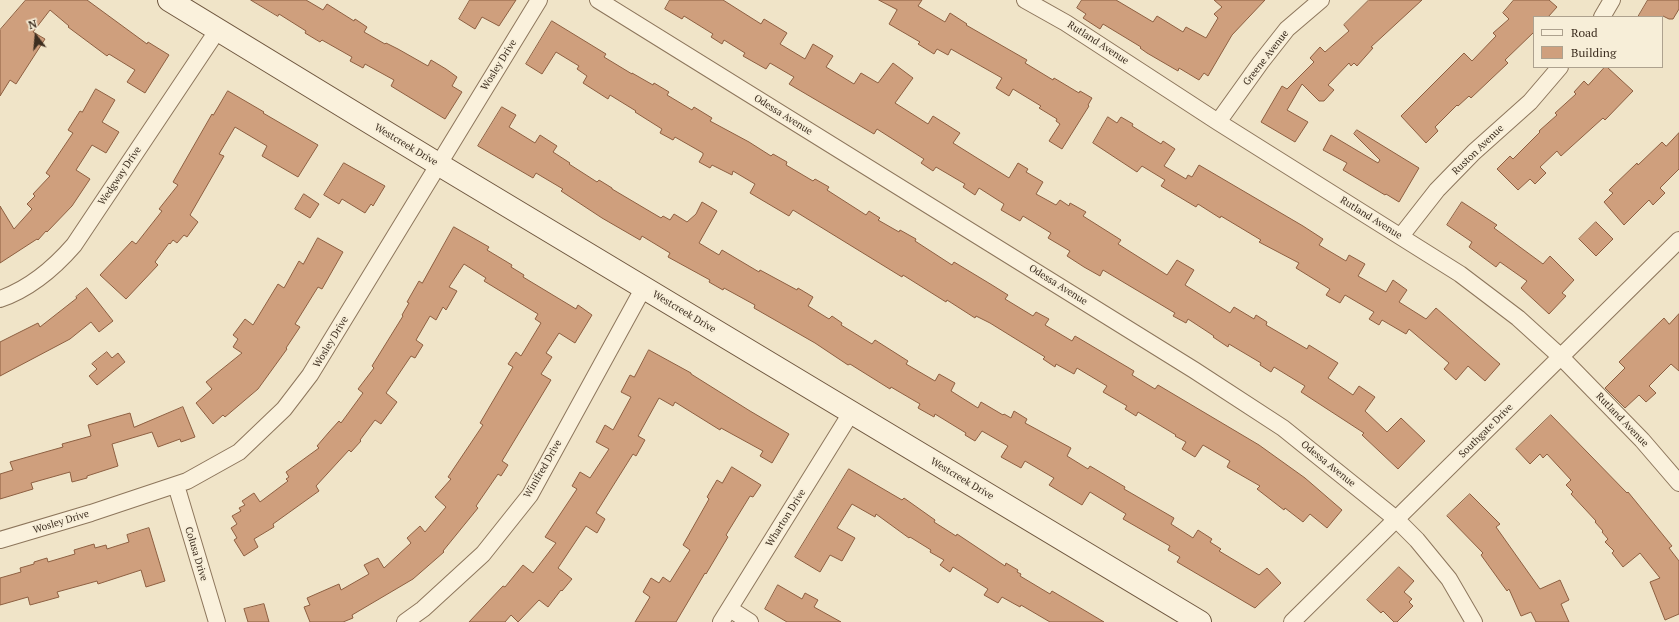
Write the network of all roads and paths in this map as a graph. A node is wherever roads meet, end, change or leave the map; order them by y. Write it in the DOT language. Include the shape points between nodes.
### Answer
graph roads {
  1 [pos="169,0"];
  2 [pos="539,0"];
  3 [pos="598,0"];
  4 [pos="1321,0"];
  5 [pos="1612,0"];
  6 [pos="1028,1"];
  7 [pos="1603,16"];
  8 [pos="217,30"];
  9 [pos="1559,68"];
  10 [pos="1218,122"];
  11 [pos="438,164"];
  12 [pos="1401,236"];
  13 [pos="1679,240"];
  14 [pos="644,287"];
  15 [pos="0,299"];
  16 [pos="1561,357"];
  17 [pos="851,413"];
  18 [pos="1679,483"];
  19 [pos="176,485"];
  20 [pos="1396,519"];
  21 [pos="0,540"];
  22 [pos="730,609"];
  23 [pos="217,622"];
  24 [pos="405,622"];
  25 [pos="721,622"];
  26 [pos="750,622"];
  27 [pos="1200,622"];
  28 [pos="1292,622"];
  29 [pos="1474,622"];
  1 -- 8 [label="street, Westcreek Drive"];
  2 -- 11 [label="street, Wosley Drive"];
  3 -- 20 [label="street, Odessa Avenue" via="1194,370 1283,428"];
  4 -- 10 [label="street, Greene Avenue" via="1287,30"];
  5 -- 7 [label="street"];
  6 -- 10 [label="street, Rutland Avenue"];
  8 -- 11 [label="street, Westcreek Drive"];
  8 -- 15 [label="street, Wedgway Drive" via="74,245 59,262 38,278"];
  9 -- 12 [label="street, Ruston Avenue" via="1530,102 1474,152 1437,190"];
  10 -- 12 [label="street, Rutland Avenue"];
  11 -- 14 [label="street, Westcreek Drive"];
  11 -- 19 [label="street, Wosley Drive" via="310,375 284,409 239,452"];
  12 -- 16 [label="street, Rutland Avenue" via="1460,274 1518,318"];
  13 -- 16 [label="street, Southgate Drive"];
  14 -- 17 [label="street, Westcreek Drive"];
  14 -- 24 [label="street, Winifred Drive" via="530,495 482,554"];
  16 -- 18 [label="street, Rutland Avenue" via="1642,440"];
  16 -- 20 [label="street, Southgate Drive"];
  17 -- 22 [label="street, Wharton Drive"];
  17 -- 27 [label="street, Westcreek Drive"];
  19 -- 21 [label="street, Wosley Drive"];
  19 -- 23 [label="street, Colusa Drive"];
  20 -- 28 [label="street, Southgate Drive"];
  20 -- 29 [label="street, Odessa Avenue" via="1449,579"];
  22 -- 25 [label="street, Wharton Drive"];
  22 -- 26 [label="street"];
}
